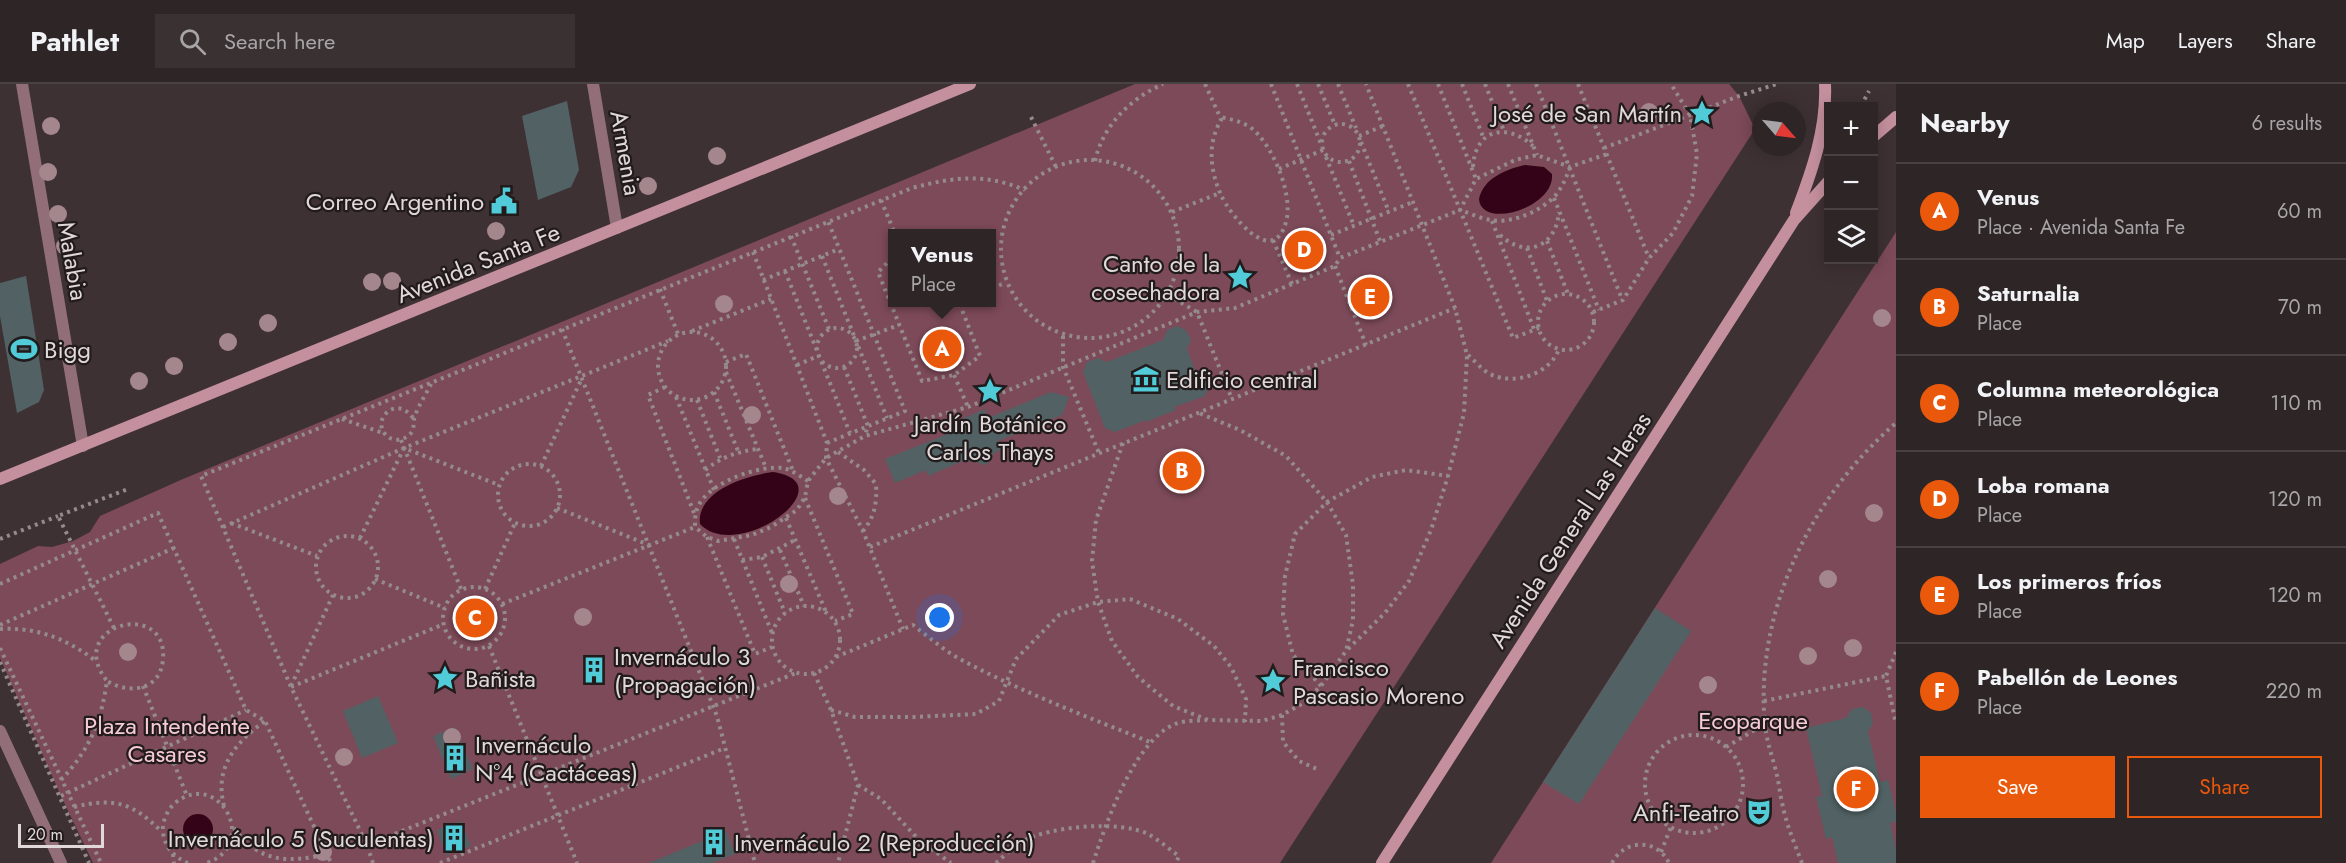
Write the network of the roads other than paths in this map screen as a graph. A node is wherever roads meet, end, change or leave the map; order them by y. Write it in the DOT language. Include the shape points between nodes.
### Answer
graph roads {
  1 [pos="22,84"];
  2 [pos="593,84"];
  3 [pos="970,84"];
  4 [pos="1825,84"];
  5 [pos="1896,117"];
  6 [pos="1878,133"];
  7 [pos="1824,186"];
  8 [pos="1794,220"];
  9 [pos="617,228"];
  10 [pos="83,446"];
  11 [pos="0,479"];
  12 [pos="0,731"];
  13 [pos="61,863"];
  14 [pos="1382,863"];
  1 -- 10 [label="street, Malabia"];
  2 -- 9 [label="street, Armenia"];
  3 -- 9 [label="main road, Avenida Santa Fe"];
  4 -- 8 [label="main road, Avenida General Las Heras" via="1826,108 1820,139"];
  5 -- 6 [label="main road"];
  7 -- 8 [label="main road, Avenida General Las Heras"];
  8 -- 14 [label="main road, Avenida General Las Heras"];
  9 -- 10 [label="main road, Avenida Santa Fe"];
  10 -- 11 [label="main road, Avenida Santa Fe"];
  12 -- 13 [label="street"];
}
